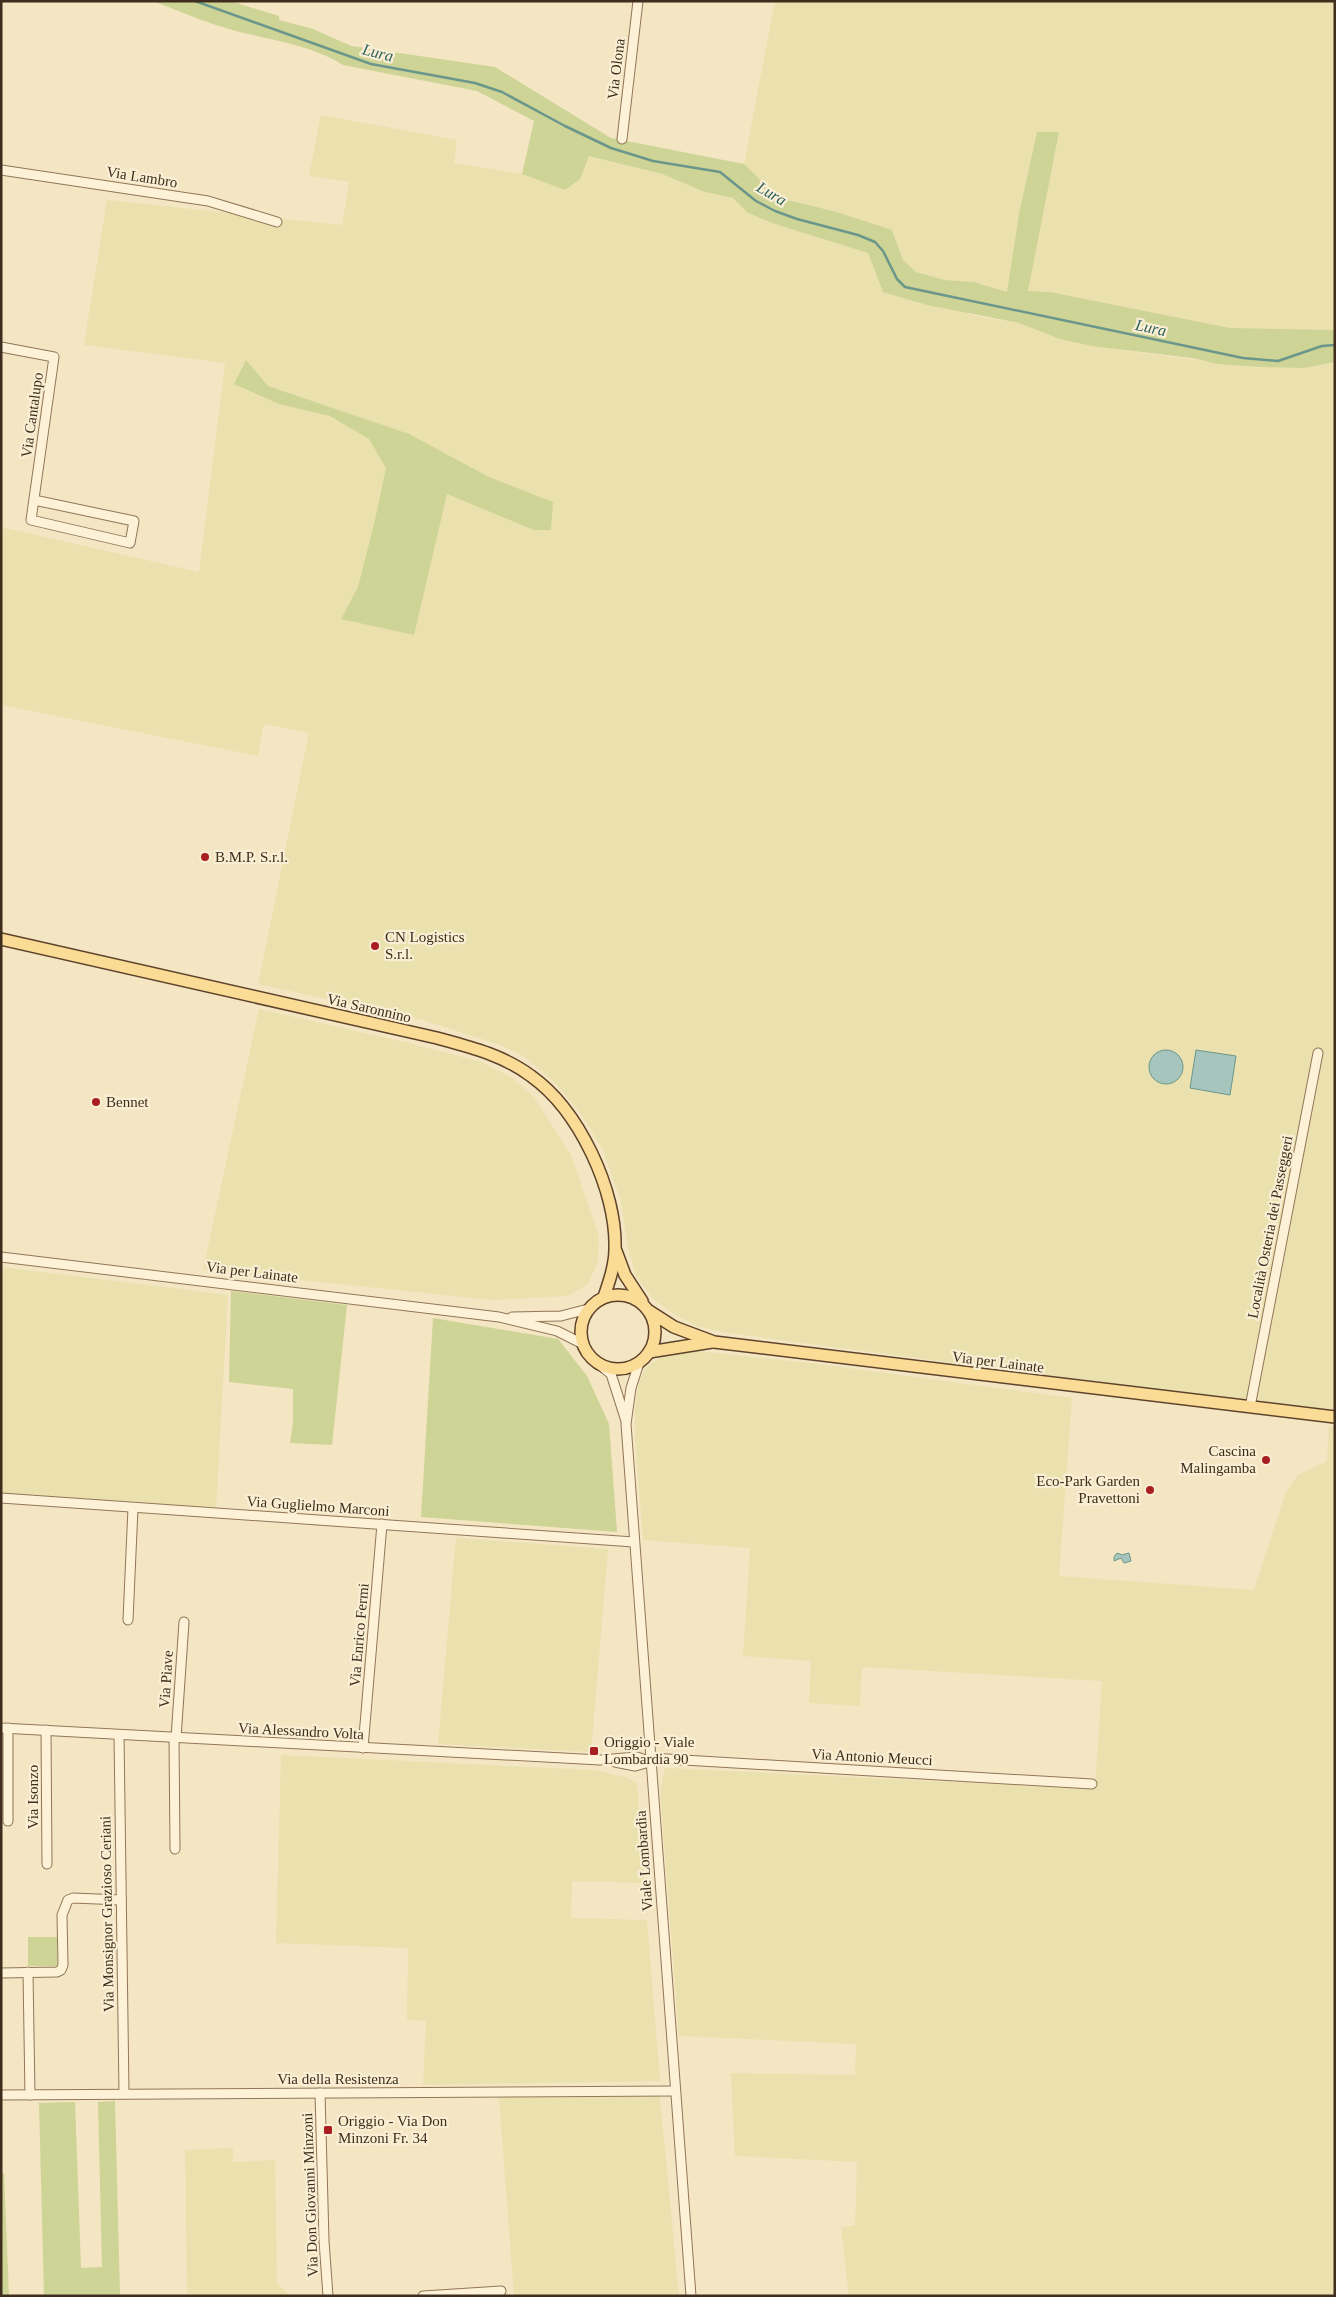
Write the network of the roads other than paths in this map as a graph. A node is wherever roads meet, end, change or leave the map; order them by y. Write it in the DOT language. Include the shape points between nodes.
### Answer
graph roads {
  1 [pos="638,1"];
  2 [pos="622,139"];
  3 [pos="1,170"];
  4 [pos="277,222"];
  5 [pos="1,347"];
  6 [pos="34,500"];
  7 [pos="1,938"];
  8 [pos="1318,1052"];
  9 [pos="616,1250"];
  10 [pos="1,1257"];
  11 [pos="604,1297"];
  12 [pos="646,1307"];
  13 [pos="588,1309"];
  14 [pos="498,1317"];
  15 [pos="714,1342"];
  16 [pos="583,1344"];
  17 [pos="650,1352"];
  18 [pos="595,1361"];
  19 [pos="639,1363"];
  20 [pos="1250,1407"];
  21 [pos="1335,1417"];
  22 [pos="626,1424"];
  23 [pos="1,1498"];
  24 [pos="133,1508"];
  25 [pos="382,1524"];
  26 [pos="634,1542"];
  27 [pos="128,1620"];
  28 [pos="184,1622"];
  29 [pos="5,1728"];
  30 [pos="46,1730"];
  31 [pos="119,1735"];
  32 [pos="175,1738"];
  33 [pos="363,1748"];
  34 [pos="650,1760"];
  35 [pos="1092,1784"];
  36 [pos="8,1821"];
  37 [pos="175,1849"];
  38 [pos="47,1864"];
  39 [pos="121,1900"];
  40 [pos="28,1972"];
  41 [pos="1,1973"];
  42 [pos="675,2091"];
  43 [pos="124,2093"];
  44 [pos="320,2093"];
  45 [pos="1,2095"];
  46 [pos="30,2095"];
  47 [pos="501,2291"];
  48 [pos="454,2295"];
  49 [pos="328,2296"];
  50 [pos="423,2296"];
  51 [pos="691,2296"];
  1 -- 2 [label="street, Via Olona"];
  3 -- 4 [label="street, Via Lambro" via="208,201"];
  5 -- 6 [label="street, Via Cantalupo" via="54,357"];
  6 -- 6 [label="street, Via Cantalupo" via="31,520 130,543 134,522"];
  7 -- 9 [label="main road, Via Saronnino" via="436,1038 489,1052 511,1063 532,1076 577,1127 596,1163 607,1195"];
  8 -- 20 [label="street, Località Osteria dei Passeggeri"];
  9 -- 11 [label="main road, Via Saronnino"];
  9 -- 12 [label="main road, Via Saronnino" via="625,1276"];
  10 -- 14 [label="street, Via per Lainate"];
  11 -- 12 [label="main road" via="625,1295"];
  11 -- 13 [label="main road"];
  12 -- 15 [label="main road, Via per Lainate" via="674,1327"];
  12 -- 17 [label="main road" via="656,1332"];
  13 -- 14 [label="street, Via per Lainate" via="561,1316"];
  13 -- 16 [label="main road" via="581,1332"];
  14 -- 16 [label="street, Via per Lainate" via="557,1331"];
  15 -- 17 [label="main road, Via per Lainate"];
  15 -- 20 [label="main road, Via per Lainate"];
  16 -- 18 [label="main road"];
  17 -- 19 [label="main road"];
  18 -- 19 [label="main road" via="616,1369"];
  18 -- 22 [label="street, Viale Lombardia" via="611,1374"];
  19 -- 22 [label="street, Viale Lombardia" via="631,1388"];
  20 -- 21 [label="main road, Via per Lainate"];
  22 -- 26 [label="street, Viale Lombardia"];
  23 -- 24 [label="street, Via Guglielmo Marconi"];
  24 -- 25 [label="street, Via Guglielmo Marconi"];
  24 -- 27 [label="street"];
  25 -- 26 [label="street, Via Guglielmo Marconi"];
  25 -- 33 [label="street, Via Enrico Fermi"];
  26 -- 34 [label="street, Viale Lombardia"];
  28 -- 32 [label="street, Via Piave"];
  29 -- 30 [label="street, Via Alessandro Volta"];
  29 -- 36 [label="street"];
  30 -- 31 [label="street, Via Alessandro Volta"];
  30 -- 38 [label="street, Via Isonzo"];
  31 -- 32 [label="street, Via Alessandro Volta"];
  31 -- 39 [label="street, Via Monsignor Grazioso Ceriani"];
  32 -- 33 [label="street, Via Alessandro Volta"];
  32 -- 37 [label="street, Via Piave"];
  33 -- 34 [label="street, Via Alessandro Volta" via="600,1760 635,1766"];
  34 -- 35 [label="street, Via Antonio Meucci"];
  34 -- 42 [label="street, Viale Lombardia"];
  39 -- 40 [label="street" via="68,1900 62,1915 62,1970"];
  39 -- 43 [label="street, Via Monsignor Grazioso Ceriani"];
  40 -- 41 [label="street"];
  40 -- 46 [label="street"];
  42 -- 44 [label="street, Via della Resistenza"];
  42 -- 51 [label="street, Viale Lombardia"];
  43 -- 44 [label="street, Via della Resistenza"];
  43 -- 46 [label="street, Via della Resistenza"];
  44 -- 49 [label="street, Via Don Giovanni Minzoni"];
  45 -- 46 [label="street, Via della Resistenza"];
  47 -- 48 [label="street"];
  48 -- 50 [label="street"];
}
